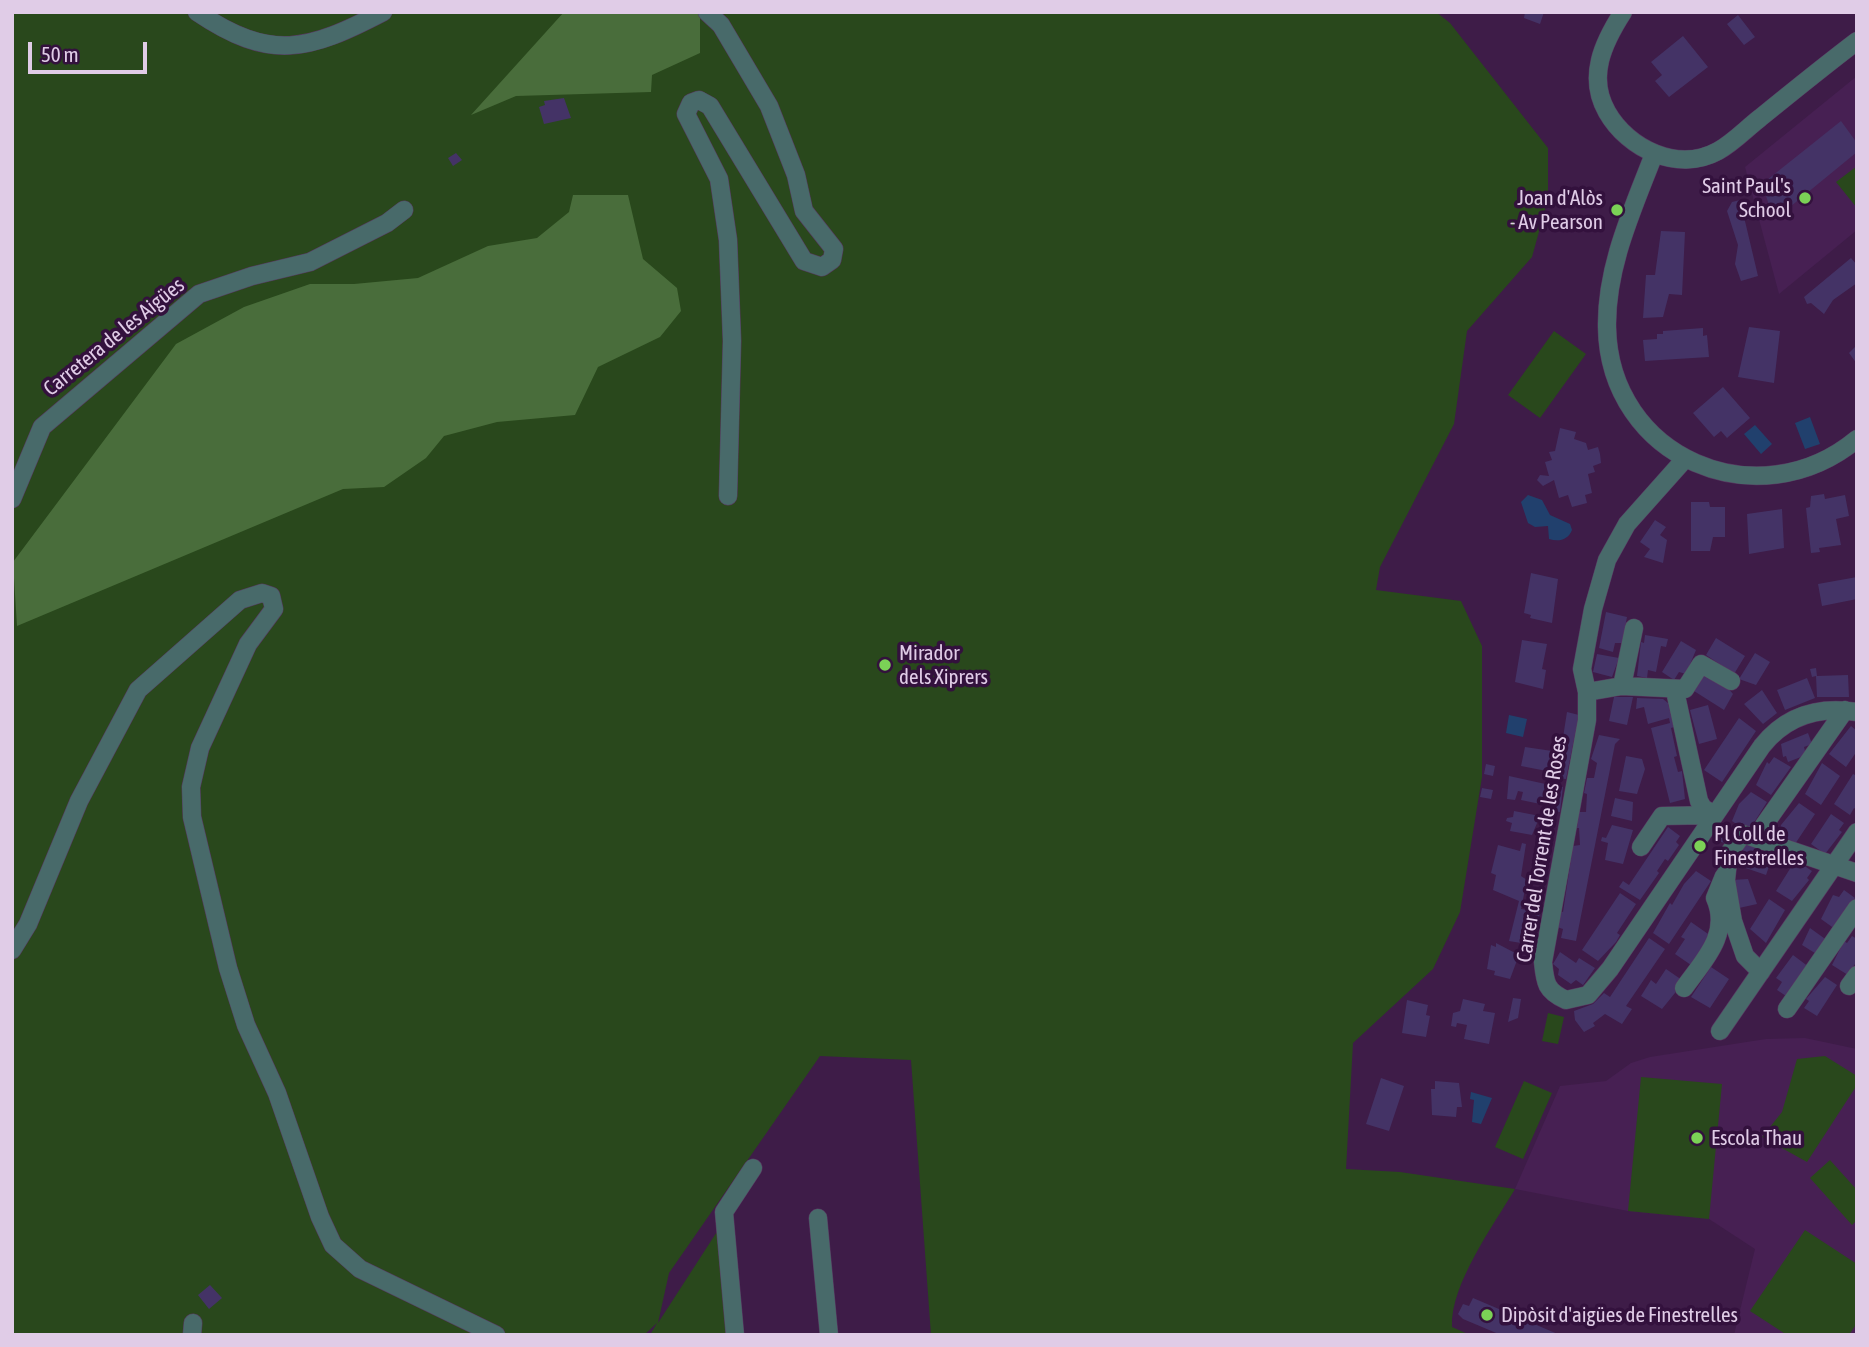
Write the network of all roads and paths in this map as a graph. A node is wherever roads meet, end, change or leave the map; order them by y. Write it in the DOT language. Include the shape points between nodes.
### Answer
graph roads {
  1 [pos="197,12"];
  2 [pos="383,12"];
  3 [pos="707,12"];
  4 [pos="1623,12"];
  5 [pos="1857,41"];
  6 [pos="1654,153"];
  7 [pos="404,210"];
  8 [pos="1857,439"];
  9 [pos="1684,460"];
  10 [pos="728,496"];
  11 [pos="12,499"];
  12 [pos="1634,628"];
  13 [pos="1731,681"];
  14 [pos="1622,686"];
  15 [pos="1675,691"];
  16 [pos="1587,692"];
  17 [pos="1851,711"];
  18 [pos="1715,815"];
  19 [pos="1857,832"];
  20 [pos="1749,836"];
  21 [pos="1641,847"];
  22 [pos="1835,864"];
  23 [pos="1727,869"];
  24 [pos="1857,873"];
  25 [pos="1857,908"];
  26 [pos="12,950"];
  27 [pos="1761,972"];
  28 [pos="1684,988"];
  29 [pos="1787,1009"];
  30 [pos="1720,1031"];
  31 [pos="752,1168"];
  32 [pos="818,1218"];
  33 [pos="496,1335"];
  34 [pos="735,1335"];
  35 [pos="828,1335"];
  1 -- 2 [label="street" via="271,47 300,47"];
  3 -- 10 [label="street" via="721,24 769,106 796,175 804,211 834,249 832,260 822,267 804,261 710,106 699,100 691,103 686,114 719,178 728,240 732,341"];
  4 -- 6 [label="street" via="1604,42 1598,68 1600,89 1606,111 1623,134"];
  5 -- 6 [label="street" via="1717,151 1684,159"];
  6 -- 9 [label="street" via="1614,267 1606,327 1615,377 1630,411"];
  7 -- 11 [label="street, Carretera de les Aigües" via="310,262 199,294 47,422"];
  8 -- 9 [label="street" via="1824,460 1791,471 1737,473"];
  9 -- 16 [label="street, Carrer del Torrent de les Roses" via="1627,523 1607,560 1583,668"];
  12 -- 14 [label="street"];
  13 -- 15 [label="street" via="1701,664 1685,688"];
  14 -- 15 [label="street"];
  14 -- 16 [label="street"];
  15 -- 18 [label="street" via="1699,801"];
  16 -- 18 [label="street, Carrer del Torrent de les Roses" via="1579,776 1543,962 1545,985 1552,993 1566,1000 1588,995"];
  17 -- 18 [label="street, Carrer del Torrent de les Roses" via="1812,713 1777,730"];
  17 -- 20 [label="street"];
  18 -- 21 [label="street" via="1662,816"];
  19 -- 22 [label="street"];
  20 -- 22 [label="street"];
  20 -- 23 [label="street" via="1729,853"];
  22 -- 24 [label="street"];
  22 -- 27 [label="street"];
  23 -- 27 [label="street" via="1733,921 1745,956"];
  23 -- 28 [label="street" via="1715,898 1720,911 1719,939"];
  25 -- 29 [label="street"];
  26 -- 33 [label="street" via="43,891 79,801 138,690 240,600 262,593 271,596 274,609 248,644 200,748 191,787 192,817 228,968 333,1245 360,1269"];
  27 -- 30 [label="street"];
  31 -- 34 [label="street" via="724,1212"];
  32 -- 35 [label="street"];
}
